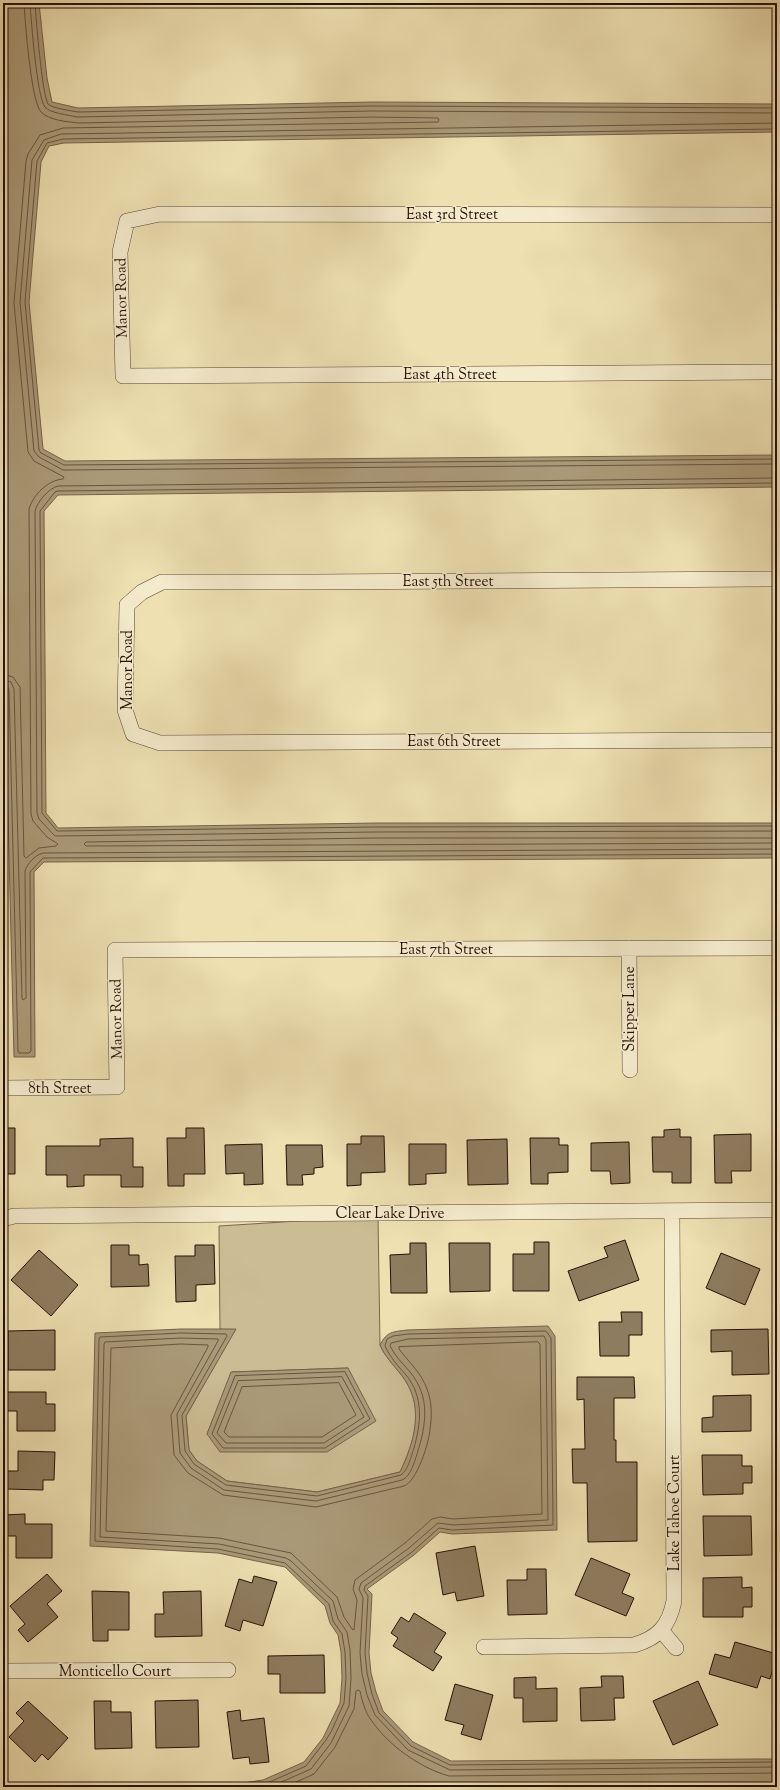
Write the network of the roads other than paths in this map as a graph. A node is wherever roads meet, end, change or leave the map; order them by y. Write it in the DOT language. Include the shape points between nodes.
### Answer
graph roads {
  1 [pos="777,215"];
  2 [pos="127,221"];
  3 [pos="777,372"];
  4 [pos="123,376"];
  5 [pos="777,579"];
  6 [pos="127,605"];
  7 [pos="133,734"];
  8 [pos="777,740"];
  9 [pos="629,948"];
  10 [pos="777,948"];
  11 [pos="115,950"];
  12 [pos="630,1070"];
  13 [pos="117,1087"];
  14 [pos="3,1088"];
  15 [pos="777,1210"];
  16 [pos="672,1211"];
  17 [pos="3,1218"];
  18 [pos="661,1630"];
  19 [pos="484,1646"];
  20 [pos="676,1648"];
  21 [pos="228,1670"];
  22 [pos="3,1671"];
  1 -- 2 [label="street, East 3rd Street" via="160,214"];
  2 -- 4 [label="street, Manor Road" via="120,252"];
  3 -- 4 [label="street, East 4th Street"];
  5 -- 6 [label="street, East 5th Street" via="162,582 142,592"];
  6 -- 7 [label="street, Manor Road" via="125,710"];
  7 -- 8 [label="street, East 6th Street" via="160,743"];
  9 -- 10 [label="street, East 7th Street"];
  9 -- 11 [label="street, East 7th Street"];
  9 -- 12 [label="street, Skipper Lane"];
  11 -- 13 [label="street, Manor Road"];
  13 -- 14 [label="street, 8th Street"];
  15 -- 16 [label="street, Clear Lake Drive"];
  16 -- 17 [label="street, Clear Lake Drive"];
  16 -- 18 [label="street, Lake Tahoe Court" via="674,1601 672,1614"];
  18 -- 19 [label="street, Lake Tahoe Court" via="646,1641 634,1645"];
  18 -- 20 [label="street"];
  21 -- 22 [label="street, Monticello Court"];
}
